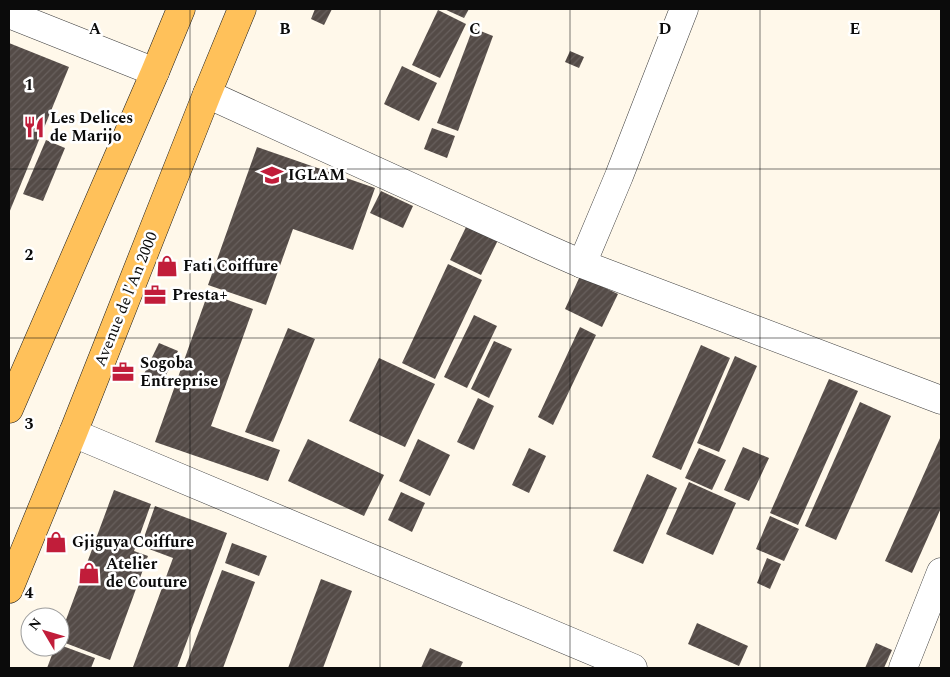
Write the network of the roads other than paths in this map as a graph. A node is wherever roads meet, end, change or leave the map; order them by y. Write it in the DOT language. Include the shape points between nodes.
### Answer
graph roads {
  1 [pos="181,9"];
  2 [pos="242,9"];
  3 [pos="684,9"];
  4 [pos="9,14"];
  5 [pos="155,72"];
  6 [pos="207,94"];
  7 [pos="582,264"];
  8 [pos="941,400"];
  9 [pos="9,409"];
  10 [pos="73,433"];
  11 [pos="941,572"];
  12 [pos="9,589"];
  13 [pos="633,668"];
  14 [pos="903,668"];
  1 -- 5 [label="main road"];
  2 -- 6 [label="main road, Avenue de l'An 2000"];
  3 -- 7 [label="street"];
  4 -- 5 [label="street"];
  5 -- 9 [label="main road"];
  6 -- 7 [label="street"];
  6 -- 10 [label="main road, Avenue de l'An 2000"];
  7 -- 8 [label="street"];
  10 -- 12 [label="main road, Avenue de l'An 2000"];
  10 -- 13 [label="street"];
  11 -- 14 [label="street"];
}
